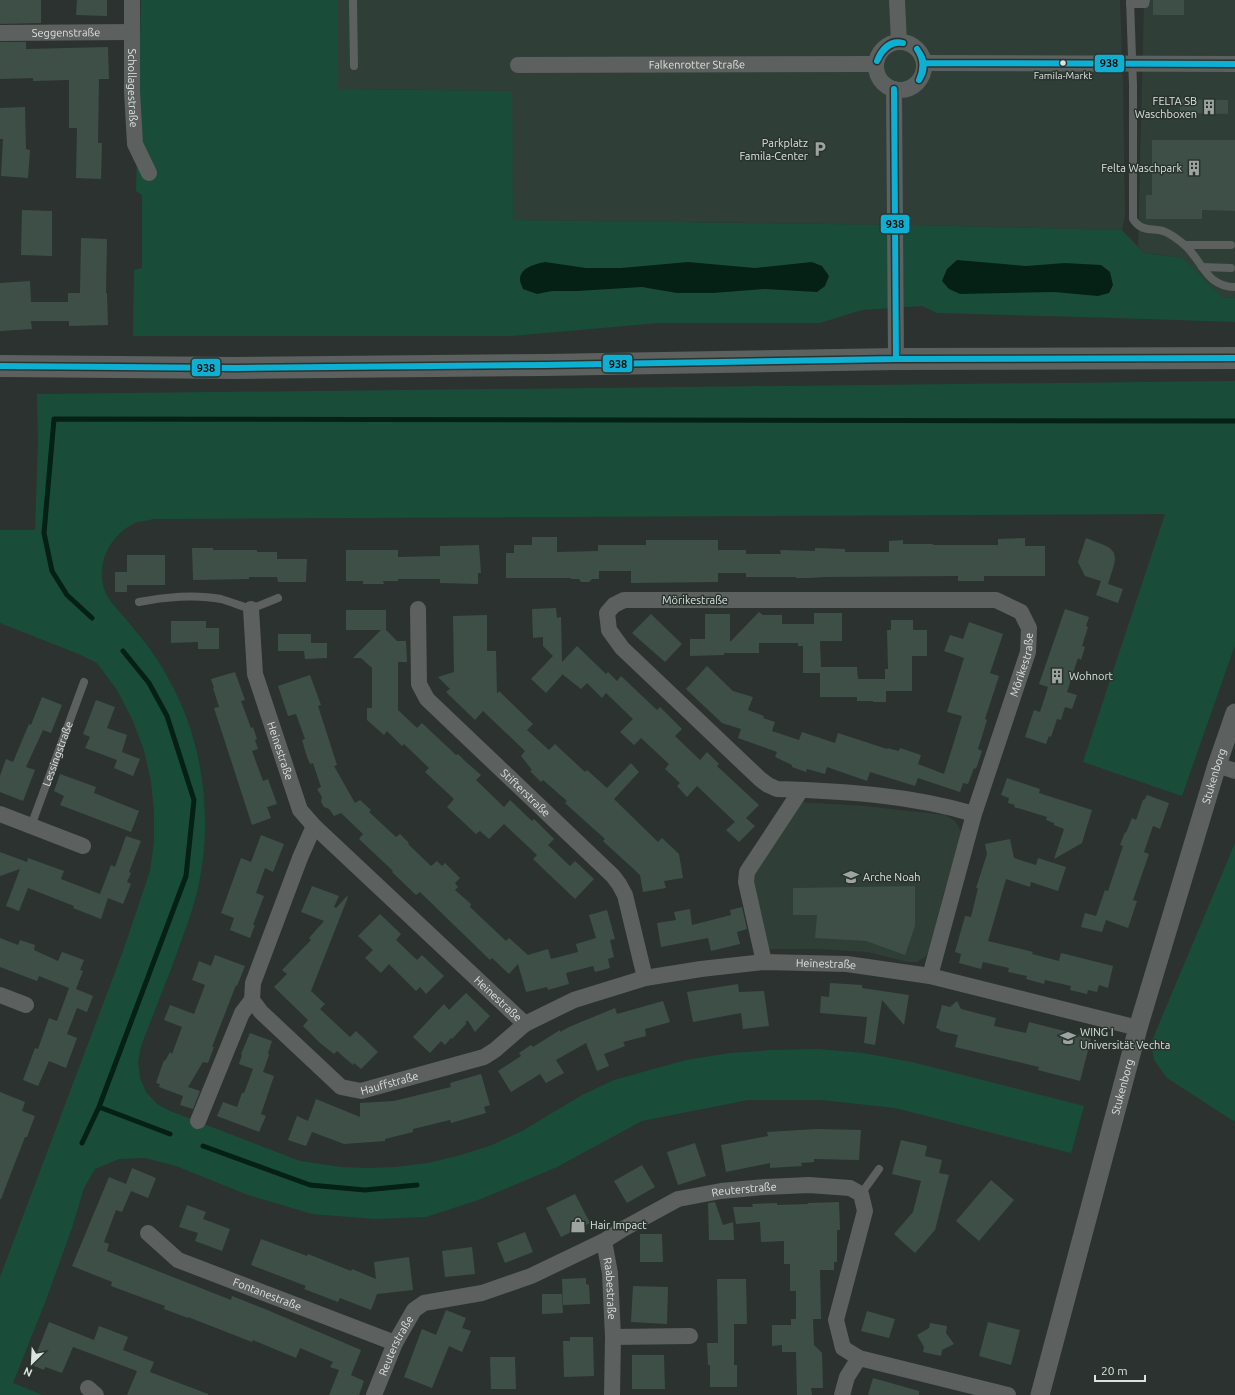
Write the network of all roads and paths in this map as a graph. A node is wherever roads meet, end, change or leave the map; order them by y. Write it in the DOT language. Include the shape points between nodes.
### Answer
graph roads {
  1 [pos="132,0"];
  2 [pos="353,0"];
  3 [pos="897,0"];
  4 [pos="1146,0"];
  5 [pos="1130,2"];
  6 [pos="132,32"];
  7 [pos="0,33"];
  8 [pos="899,42"];
  9 [pos="924,63"];
  10 [pos="1132,63"];
  11 [pos="876,64"];
  12 [pos="1235,64"];
  13 [pos="518,65"];
  14 [pos="354,66"];
  15 [pos="894,89"];
  16 [pos="149,173"];
  17 [pos="1186,245"];
  18 [pos="1231,245"];
  19 [pos="1202,267"];
  20 [pos="1231,268"];
  21 [pos="1235,287"];
  22 [pos="1235,358"];
  23 [pos="896,359"];
  24 [pos="0,366"];
  25 [pos="278,598"];
  26 [pos="139,602"];
  27 [pos="251,609"];
  28 [pos="418,609"];
  29 [pos="84,682"];
  30 [pos="1235,713"];
  31 [pos="1217,765"];
  32 [pos="1235,771"];
  33 [pos="801,790"];
  34 [pos="0,814"];
  35 [pos="974,814"];
  36 [pos="31,826"];
  37 [pos="314,826"];
  38 [pos="83,846"];
  39 [pos="764,962"];
  40 [pos="930,976"];
  41 [pos="645,978"];
  42 [pos="0,995"];
  43 [pos="252,1000"];
  44 [pos="26,1005"];
  45 [pos="525,1024"];
  46 [pos="1138,1028"];
  47 [pos="198,1121"];
  48 [pos="879,1169"];
  49 [pos="861,1194"];
  50 [pos="148,1233"];
  51 [pos="604,1242"];
  52 [pos="612,1336"];
  53 [pos="690,1336"];
  54 [pos="395,1343"];
  55 [pos="859,1358"];
  56 [pos="374,1395"];
  57 [pos="612,1395"];
  58 [pos="842,1395"];
  59 [pos="1008,1395"];
  60 [pos="1040,1395"];
  1 -- 6 [label="street, Schollagestraße"];
  2 -- 14 [label="lane"];
  3 -- 8 [label="street"];
  4 -- 5 [label="lane" via="1146,4"];
  5 -- 10 [label="lane"];
  6 -- 7 [label="street, Seggenstraße"];
  6 -- 16 [label="street, Schollagestraße" via="135,144"];
  8 -- 9 [label="street" via="908,43 916,48"];
  8 -- 11 [label="street" via="892,43 881,51"];
  9 -- 10 [label="street"];
  9 -- 15 [label="street" via="919,80 904,89"];
  10 -- 12 [label="street"];
  10 -- 17 [label="lane" via="1133,217 1144,229 1166,232"];
  11 -- 13 [label="street, Falkenrotter Straße"];
  11 -- 15 [label="street" via="878,75 884,84"];
  15 -- 23 [label="street"];
  17 -- 18 [label="lane"];
  17 -- 19 [label="lane"];
  19 -- 20 [label="lane"];
  19 -- 21 [label="lane" via="1215,283"];
  22 -- 23 [label="main road"];
  23 -- 24 [label="main road" via="529,366"];
  25 -- 27 [label="lane"];
  26 -- 27 [label="lane" via="184,596 220,599"];
  27 -- 37 [label="street, Heinestraße" via="255,674 300,810"];
  28 -- 41 [label="street, Stifterstraße" via="419,684 427,699 613,876 625,895"];
  29 -- 36 [label="lane, Lessingstraße"];
  30 -- 31 [label="street, Stukenborg"];
  31 -- 32 [label="street"];
  31 -- 46 [label="street, Stukenborg"];
  33 -- 35 [label="street, Mörikestraße" via="882,795 952,807"];
  33 -- 35 [label="street, Mörikestraße" via="777,789 760,779 622,648 610,630 607,614 614,605 624,600 996,600 1021,612 1029,628 1028,652"];
  33 -- 39 [label="street" via="747,872 746,882"];
  34 -- 36 [label="street"];
  35 -- 40 [label="street, Mörikestraße"];
  36 -- 38 [label="street"];
  37 -- 43 [label="street" via="253,983"];
  37 -- 45 [label="street, Heinestraße"];
  39 -- 40 [label="street, Heinestraße" via="847,964"];
  39 -- 41 [label="street, Heinestraße"];
  40 -- 46 [label="street, Heinestraße"];
  41 -- 45 [label="street, Heinestraße" via="574,1000"];
  42 -- 44 [label="street"];
  43 -- 45 [label="street, Hauffstraße" via="261,1012 341,1087 361,1091 484,1057"];
  43 -- 47 [label="street" via="242,1013"];
  46 -- 60 [label="street, Stukenborg"];
  48 -- 49 [label="lane"];
  49 -- 51 [label="street, Reuterstraße" via="850,1188 809,1185 721,1191 678,1199"];
  49 -- 55 [label="street" via="865,1211 836,1320 843,1348"];
  50 -- 54 [label="street, Fontanestraße" via="178,1260"];
  51 -- 52 [label="street, Raabestraße" via="610,1273"];
  51 -- 54 [label="street, Reuterstraße" via="531,1276 482,1293 424,1303 414,1310"];
  52 -- 53 [label="street, Raabestraße"];
  52 -- 57 [label="street, Raabestraße"];
  54 -- 56 [label="street, Reuterstraße"];
  55 -- 58 [label="street" via="847,1377"];
  55 -- 59 [label="street"];
}
